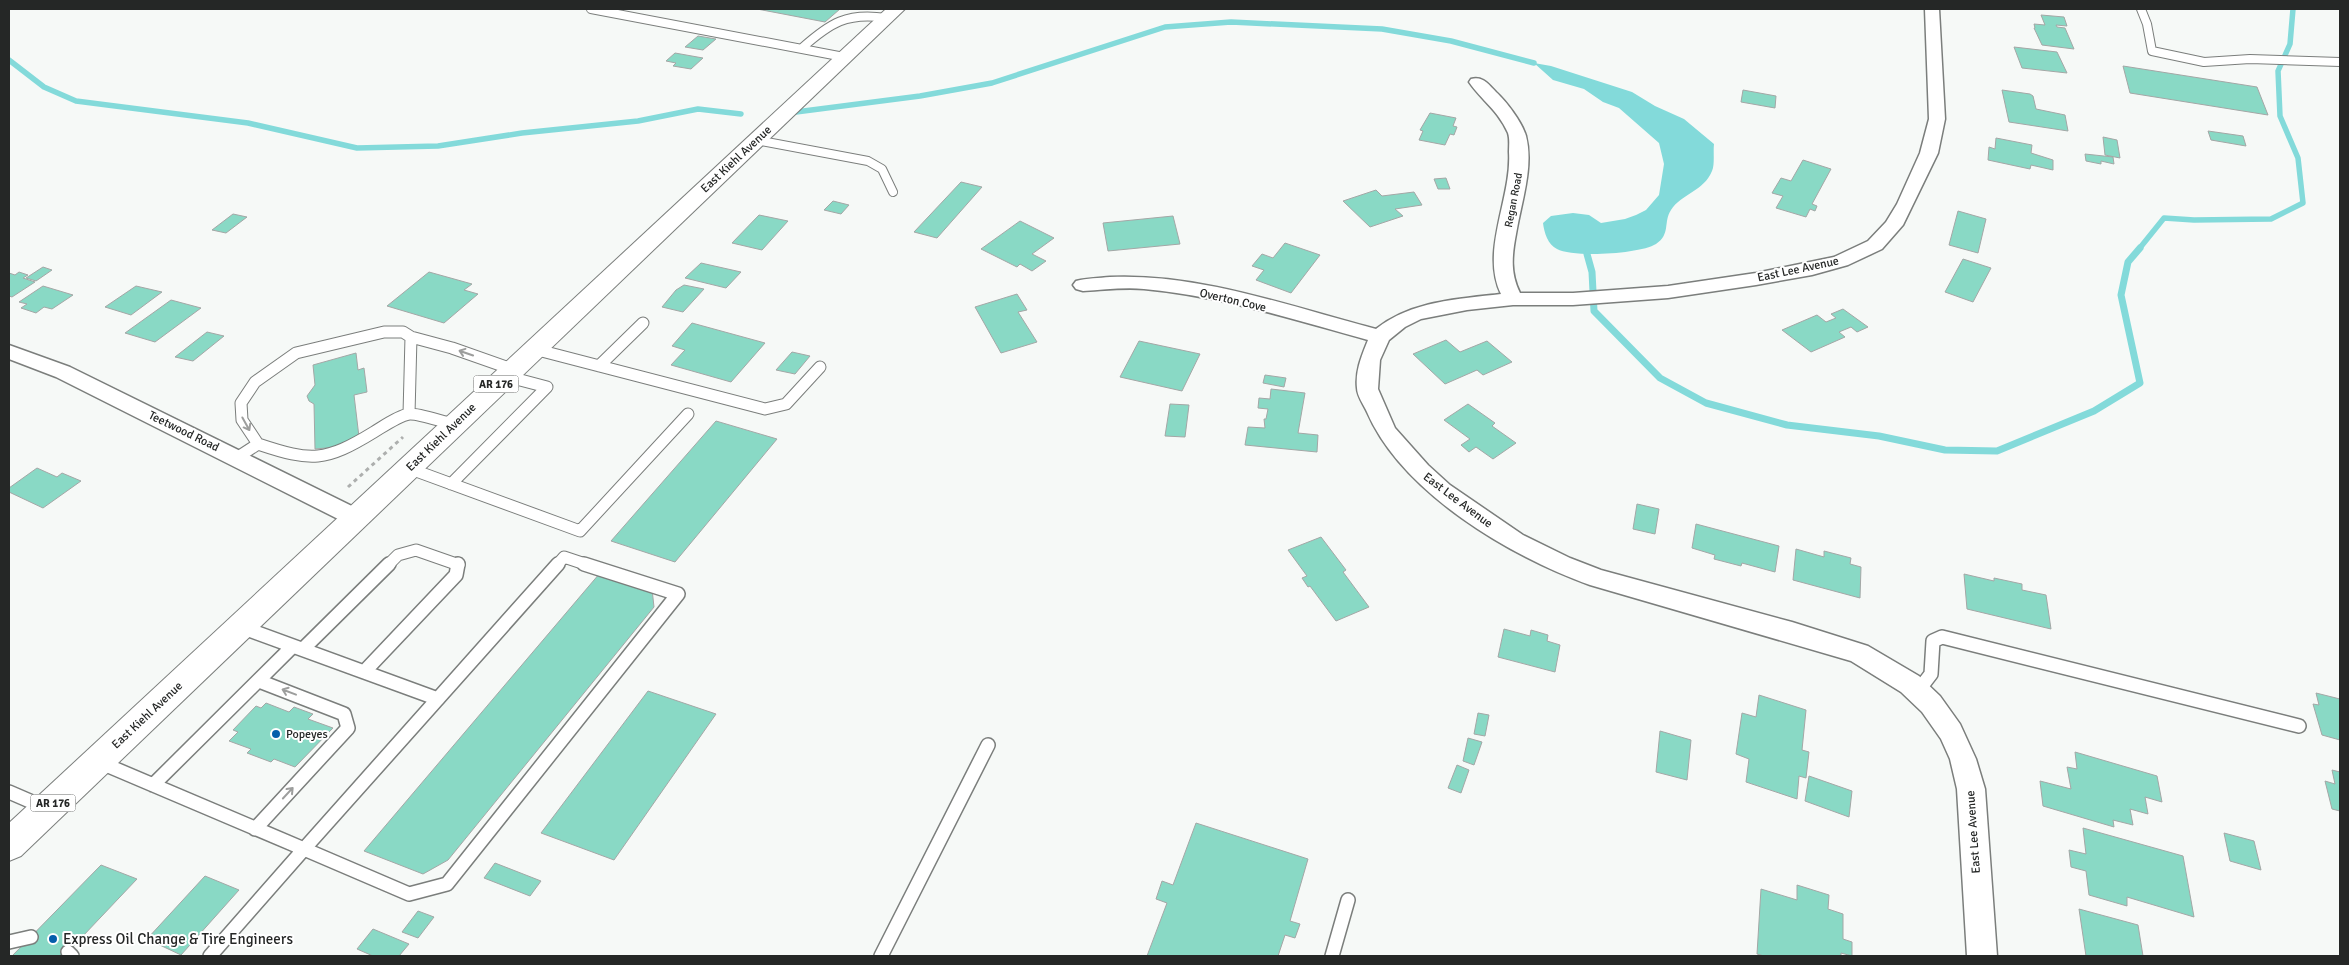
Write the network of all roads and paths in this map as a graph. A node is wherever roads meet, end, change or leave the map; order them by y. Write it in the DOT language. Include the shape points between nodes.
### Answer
graph roads {
  1 [pos="591,9"];
  2 [pos="1932,9"];
  3 [pos="2141,9"];
  4 [pos="891,13"];
  5 [pos="802,48"];
  6 [pos="844,57"];
  7 [pos="2340,62"];
  8 [pos="1477,82"];
  9 [pos="756,140"];
  10 [pos="894,192"];
  11 [pos="1083,285"];
  12 [pos="1513,299"];
  13 [pos="643,323"];
  14 [pos="411,337"];
  15 [pos="1380,337"];
  16 [pos="534,349"];
  17 [pos="9,352"];
  18 [pos="599,366"];
  19 [pos="820,367"];
  20 [pos="509,372"];
  21 [pos="409,414"];
  22 [pos="688,414"];
  23 [pos="454,424"];
  24 [pos="258,444"];
  25 [pos="238,457"];
  26 [pos="408,468"];
  27 [pos="451,484"];
  28 [pos="356,518"];
  29 [pos="240,627"];
  30 [pos="298,648"];
  31 [pos="364,672"];
  32 [pos="258,680"];
  33 [pos="1918,691"];
  34 [pos="438,699"];
  35 [pos="2300,726"];
  36 [pos="988,745"];
  37 [pos="97,761"];
  38 [pos="153,785"];
  39 [pos="9,792"];
  40 [pos="48,808"];
  41 [pos="255,828"];
  42 [pos="9,845"];
  43 [pos="305,850"];
  44 [pos="1348,900"];
  45 [pos="31,937"];
  46 [pos="9,942"];
  47 [pos="210,956"];
  48 [pos="881,956"];
  49 [pos="1332,956"];
  50 [pos="1982,956"];
  1 -- 5 [label="lane"];
  2 -- 12 [label="street, East Lee Avenue" via="1937,119 1928,153 1906,204 1894,226 1875,245 1841,261 1812,269 1668,292 1574,299"];
  3 -- 7 [label="lane" via="2152,51 2204,62"];
  4 -- 5 [label="lane" via="845,17 824,28"];
  4 -- 6 [label="main road, East Kiehl Avenue / AR 176"];
  5 -- 6 [label="lane"];
  6 -- 9 [label="main road, East Kiehl Avenue / AR 176"];
  8 -- 12 [label="street, Regan Road" via="1499,104 1518,135 1519,168 1502,259 1505,283"];
  9 -- 10 [label="lane" via="868,160 882,169"];
  9 -- 16 [label="main road, East Kiehl Avenue / AR 176"];
  11 -- 15 [label="street, Overton Cove" via="1141,283 1176,287"];
  12 -- 15 [label="street, East Lee Avenue" via="1416,314 1398,322"];
  13 -- 18 [label="lane"];
  20 -- 14 [label="lane, one-way" via="452,348"];
  14 -- 21 [label="lane"];
  14 -- 24 [label="lane, one-way" via="403,332 384,332 296,353 255,382 241,403 242,420"];
  15 -- 33 [label="street, East Lee Avenue" via="1370,360 1367,389 1386,432 1442,492 1515,541 1562,565 1598,578 1859,653"];
  16 -- 18 [label="lane"];
  16 -- 20 [label="main road, East Kiehl Avenue / AR 176"];
  17 -- 25 [label="street, Teetwood Road" via="63,372"];
  18 -- 19 [label="lane" via="765,409 786,404"];
  20 -- 23 [label="main road, East Kiehl Avenue / AR 176"];
  20 -- 27 [label="lane" via="547,387"];
  21 -- 23 [label="lane"];
  21 -- 24 [label="lane" via="345,450 321,456 292,455"];
  22 -- 27 [label="lane" via="580,531"];
  23 -- 26 [label="main road, East Kiehl Avenue / AR 176"];
  24 -- 25 [label="lane"];
  25 -- 28 [label="street, Teetwood Road"];
  26 -- 27 [label="lane"];
  26 -- 28 [label="main road, East Kiehl Avenue / AR 176"];
  28 -- 29 [label="main road, East Kiehl Avenue / AR 176"];
  29 -- 30 [label="lane"];
  29 -- 37 [label="main road, East Kiehl Avenue / AR 176"];
  30 -- 31 [label="lane"];
  30 -- 31 [label="lane" via="398,555 416,550 459,564 456,575"];
  30 -- 32 [label="lane"];
  31 -- 34 [label="lane"];
  32 -- 38 [label="lane"];
  41 -- 32 [label="lane, one-way" via="348,728 344,714"];
  33 -- 35 [label="lane" via="1932,674 1933,641 1942,637"];
  33 -- 50 [label="street, East Lee Avenue" via="1951,732 1971,789"];
  34 -- 43 [label="lane"];
  34 -- 43 [label="lane" via="564,557 678,594 447,884 409,894"];
  36 -- 48 [label="lane"];
  37 -- 38 [label="lane"];
  37 -- 40 [label="main road, East Kiehl Avenue / AR 176"];
  38 -- 41 [label="lane"];
  39 -- 40 [label="lane"];
  40 -- 42 [label="main road, East Kiehl Avenue / AR 176"];
  41 -- 43 [label="lane"];
  43 -- 47 [label="lane"];
  44 -- 49 [label="lane"];
  45 -- 46 [label="lane"];
}
